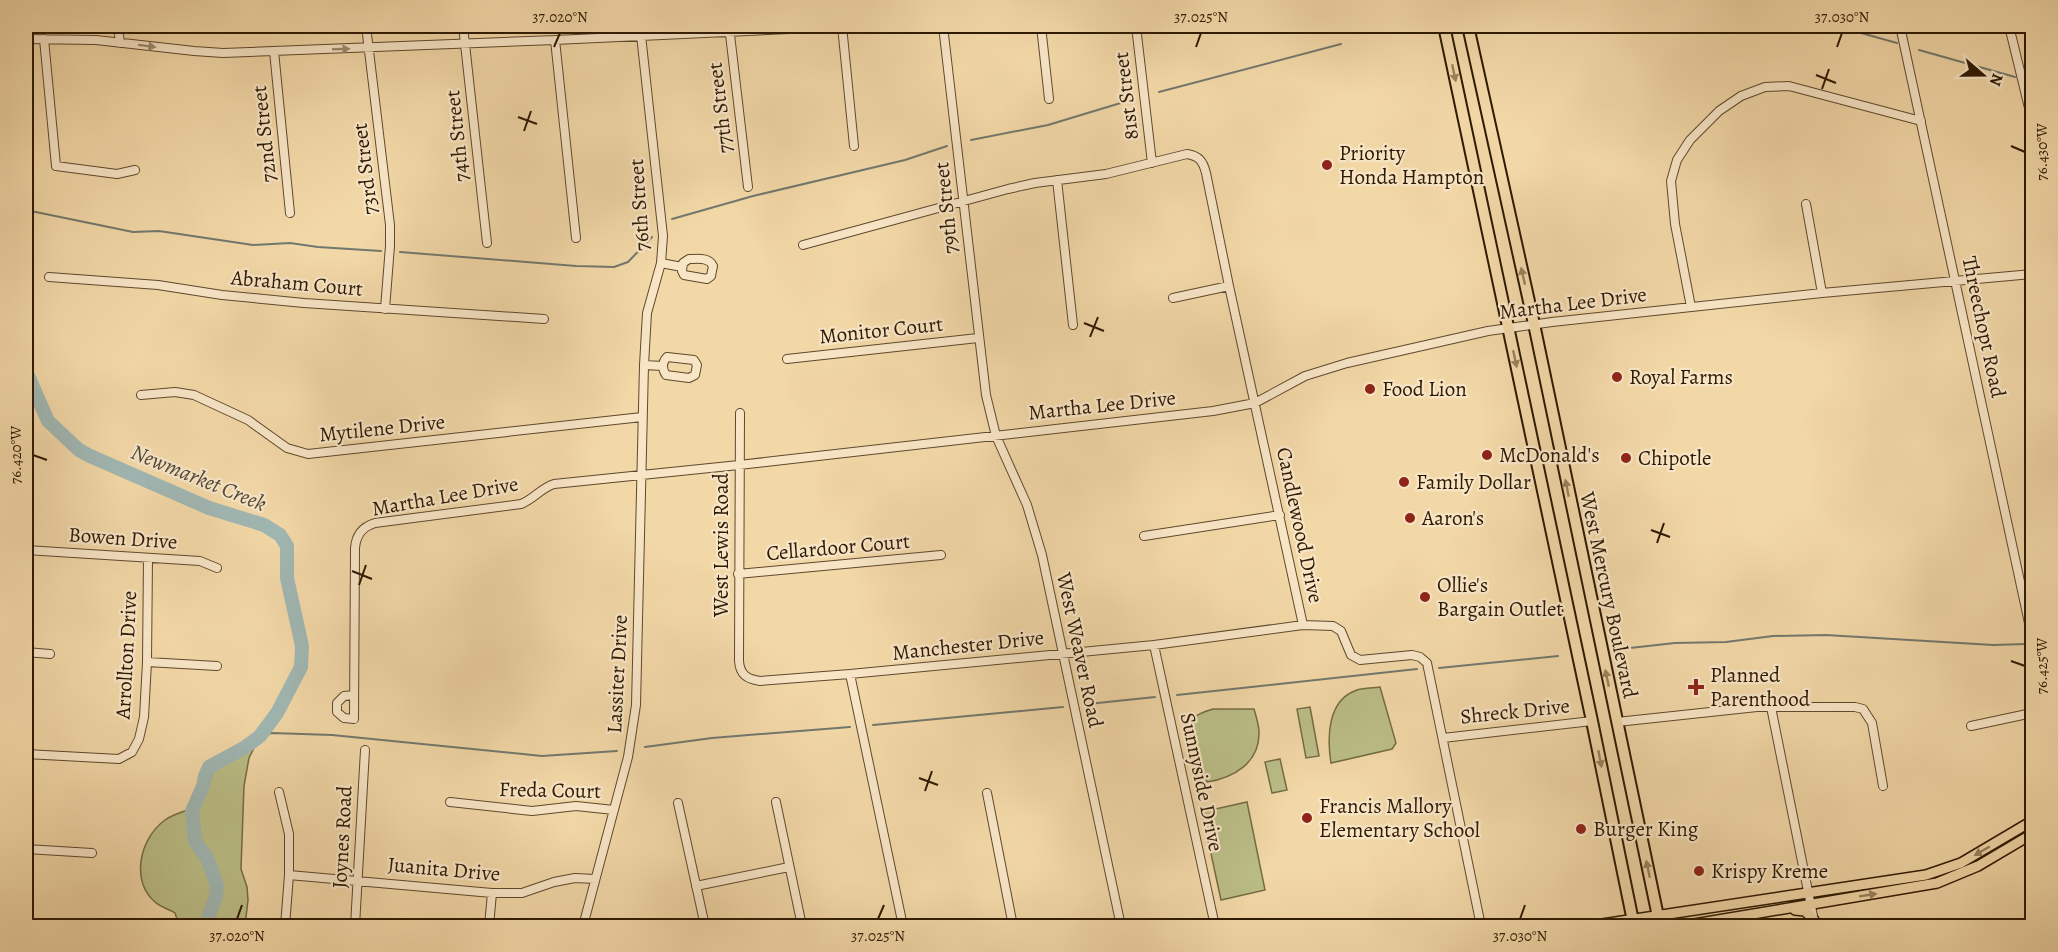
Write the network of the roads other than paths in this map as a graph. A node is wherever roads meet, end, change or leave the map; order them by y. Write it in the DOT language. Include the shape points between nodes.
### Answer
graph roads {
  1 [pos="118,26"];
  2 [pos="366,26"];
  3 [pos="463,26"];
  4 [pos="640,26"];
  5 [pos="843,26"];
  6 [pos="853,26"];
  7 [pos="944,26"];
  8 [pos="1041,26"];
  9 [pos="1136,26"];
  10 [pos="1444,26"];
  11 [pos="1468,26"];
  12 [pos="1900,26"];
  13 [pos="2009,26"];
  14 [pos="729,28"];
  15 [pos="641,36"];
  16 [pos="26,39"];
  17 [pos="44,39"];
  18 [pos="555,40"];
  19 [pos="120,43"];
  20 [pos="465,44"];
  21 [pos="368,48"];
  22 [pos="274,51"];
  23 [pos="1049,99"];
  24 [pos="2032,120"];
  25 [pos="1922,122"];
  26 [pos="854,146"];
  27 [pos="1152,163"];
  28 [pos="135,170"];
  29 [pos="1057,180"];
  30 [pos="748,187"];
  31 [pos="963,202"];
  32 [pos="1806,204"];
  33 [pos="290,213"];
  34 [pos="576,238"];
  35 [pos="487,243"];
  36 [pos="803,245"];
  37 [pos="661,263"];
  38 [pos="682,267"];
  39 [pos="2032,274"];
  40 [pos="49,277"];
  41 [pos="1956,282"];
  42 [pos="1228,286"];
  43 [pos="1822,293"];
  44 [pos="1173,298"];
  45 [pos="1691,307"];
  46 [pos="385,309"];
  47 [pos="544,319"];
  48 [pos="1534,324"];
  49 [pos="1073,325"];
  50 [pos="1508,328"];
  51 [pos="978,338"];
  52 [pos="787,359"];
  53 [pos="644,365"];
  54 [pos="663,366"];
  55 [pos="984,387"];
  56 [pos="141,395"];
  57 [pos="1255,403"];
  58 [pos="740,413"];
  59 [pos="642,417"];
  60 [pos="996,436"];
  61 [pos="739,465"];
  62 [pos="640,475"];
  63 [pos="1280,515"];
  64 [pos="1144,536"];
  65 [pos="26,550"];
  66 [pos="941,555"];
  67 [pos="148,558"];
  68 [pos="217,568"];
  69 [pos="738,574"];
  70 [pos="1303,625"];
  71 [pos="2032,637"];
  72 [pos="1154,645"];
  73 [pos="26,652"];
  74 [pos="50,654"];
  75 [pos="1063,654"];
  76 [pos="147,662"];
  77 [pos="217,666"];
  78 [pos="850,674"];
  79 [pos="744,675"];
  80 [pos="354,695"];
  81 [pos="1771,707"];
  82 [pos="2032,712"];
  83 [pos="1592,721"];
  84 [pos="1617,722"];
  85 [pos="1971,726"];
  86 [pos="1443,738"];
  87 [pos="365,750"];
  88 [pos="26,754"];
  89 [pos="1883,786"];
  90 [pos="279,792"];
  91 [pos="987,793"];
  92 [pos="450,802"];
  93 [pos="776,802"];
  94 [pos="678,803"];
  95 [pos="614,810"];
  96 [pos="2032,821"];
  97 [pos="2032,834"];
  98 [pos="26,849"];
  99 [pos="92,853"];
  100 [pos="789,867"];
  101 [pos="289,875"];
  102 [pos="595,879"];
  103 [pos="358,880"];
  104 [pos="696,886"];
  105 [pos="492,893"];
  106 [pos="1808,893"];
  107 [pos="1810,904"];
  108 [pos="1784,909"];
  109 [pos="1657,915"];
  110 [pos="1633,923"];
  111 [pos="1814,923"];
  112 [pos="285,927"];
  113 [pos="355,927"];
  114 [pos="489,927"];
  115 [pos="583,927"];
  116 [pos="705,927"];
  117 [pos="802,927"];
  118 [pos="903,927"];
  119 [pos="1013,927"];
  120 [pos="1121,927"];
  121 [pos="1215,927"];
  122 [pos="1481,927"];
  123 [pos="1589,927"];
  124 [pos="1660,927"];
  125 [pos="1682,927"];
  1 -- 19 [label="street"];
  2 -- 21 [label="street, 73rd Street"];
  3 -- 20 [label="street, 74th Street"];
  4 -- 15 [label="street, 76th Street"];
  5 -- 6 [label="street"];
  5 -- 14 [label="street"];
  5 -- 26 [label="street"];
  7 -- 31 [label="street, 79th Street"];
  8 -- 23 [label="street"];
  9 -- 27 [label="street, 81st Street"];
  10 -- 50 [label="highway, West Mercury Boulevard, one-way"];
  48 -- 11 [label="highway, West Mercury Boulevard, one-way"];
  12 -- 25 [label="street, Threechopt Road"];
  13 -- 24 [label="street"];
  14 -- 15 [label="street"];
  14 -- 30 [label="street, 77th Street"];
  15 -- 18 [label="street"];
  15 -- 37 [label="street, 76th Street" via="662,227"];
  16 -- 17 [label="street"];
  17 -- 19 [label="street"];
  17 -- 28 [label="street" via="56,166 117,174"];
  18 -- 20 [label="street"];
  18 -- 34 [label="street"];
  19 -- 22 [label="street, one-way" via="194,51"];
  20 -- 21 [label="street"];
  20 -- 35 [label="street, 74th Street"];
  22 -- 21 [label="street, one-way"];
  21 -- 46 [label="street, 73rd Street" via="390,225"];
  22 -- 33 [label="street, 72nd Street"];
  25 -- 41 [label="street, Threechopt Road"];
  25 -- 45 [label="street" via="1789,86 1765,87 1741,96 1719,111 1690,140 1677,160 1671,181"];
  27 -- 29 [label="street, Candlewood Drive"];
  27 -- 42 [label="street, Candlewood Drive" via="1187,154 1197,155 1203,162"];
  29 -- 31 [label="street, Candlewood Drive"];
  29 -- 49 [label="street"];
  31 -- 36 [label="street, Candlewood Drive"];
  31 -- 51 [label="street, 79th Street"];
  32 -- 43 [label="street"];
  37 -- 38 [label="street"];
  37 -- 53 [label="street, 76th Street" via="647,313"];
  39 -- 41 [label="street, Martha Lee Drive"];
  40 -- 46 [label="street, Abraham Court"];
  41 -- 43 [label="street, Martha Lee Drive"];
  41 -- 71 [label="street, Threechopt Road"];
  42 -- 44 [label="street"];
  42 -- 57 [label="street, Candlewood Drive"];
  43 -- 45 [label="street, Martha Lee Drive"];
  45 -- 48 [label="street, Martha Lee Drive"];
  46 -- 47 [label="street, Abraham Court"];
  48 -- 50 [label="street, Martha Lee Drive"];
  84 -- 48 [label="highway, West Mercury Boulevard, one-way"];
  50 -- 57 [label="street, Martha Lee Drive" via="1347,363 1305,376"];
  50 -- 83 [label="highway, West Mercury Boulevard, one-way"];
  51 -- 52 [label="street, Monitor Court"];
  51 -- 55 [label="street, 79th Street"];
  53 -- 54 [label="street"];
  53 -- 59 [label="street, 76th Street"];
  55 -- 60 [label="street, West Weaver Road"];
  56 -- 59 [label="street, Mytilene Drive" via="182,392 200,397 248,420 286,448 308,454"];
  57 -- 60 [label="street, Martha Lee Drive"];
  57 -- 63 [label="street, Candlewood Drive"];
  58 -- 61 [label="street, West Lewis Road"];
  59 -- 62 [label="street, Lassiter Drive"];
  60 -- 61 [label="street, Martha Lee Drive"];
  60 -- 75 [label="street, West Weaver Road" via="1033,523"];
  61 -- 62 [label="street, Martha Lee Drive"];
  61 -- 69 [label="street, West Lewis Road"];
  62 -- 80 [label="street, Martha Lee Drive" via="554,484 521,504 366,527 358,534 354,548"];
  62 -- 95 [label="street, Lassiter Drive" via="636,705 632,740"];
  63 -- 64 [label="street"];
  63 -- 70 [label="street, Candlewood Drive"];
  65 -- 67 [label="street, Bowen Drive"];
  66 -- 69 [label="street, Cellardoor Court"];
  67 -- 68 [label="street, Bowen Drive" via="200,561"];
  67 -- 76 [label="street, Arrollton Drive"];
  69 -- 79 [label="street, West Lewis Road" via="738,661"];
  70 -- 72 [label="street, Manchester Drive"];
  70 -- 86 [label="street, Candlewood Drive" via="1333,626 1341,631 1351,655 1360,660 1420,657 1427,663"];
  72 -- 75 [label="street, Manchester Drive"];
  72 -- 121 [label="street, Sunnyside Drive"];
  73 -- 74 [label="street"];
  75 -- 78 [label="street, Manchester Drive"];
  75 -- 120 [label="street, West Weaver Road"];
  76 -- 77 [label="street"];
  76 -- 88 [label="street, Arrollton Drive" via="144,717 132,752 119,759"];
  78 -- 79 [label="street, Manchester Drive" via="760,681"];
  78 -- 118 [label="street"];
  80 -- 80 [label="street, Martha Lee Drive" via="340,699 336,707 340,716 354,719"];
  81 -- 84 [label="street"];
  81 -- 89 [label="street" via="1863,709 1872,723"];
  81 -- 106 [label="street"];
  82 -- 85 [label="street"];
  83 -- 86 [label="street, Shreck Drive"];
  83 -- 110 [label="highway, West Mercury Boulevard, one-way"];
  109 -- 84 [label="highway, West Mercury Boulevard, one-way"];
  86 -- 122 [label="street, Candlewood Drive"];
  87 -- 103 [label="street, Joynes Road"];
  90 -- 101 [label="street" via="289,834"];
  91 -- 119 [label="street"];
  92 -- 95 [label="street, Freda Court" via="532,811 576,806"];
  93 -- 100 [label="street"];
  94 -- 104 [label="street"];
  95 -- 102 [label="street, Lassiter Drive"];
  96 -- 106 [label="main road, one-way" via="1968,859 1938,871"];
  107 -- 97 [label="main road, one-way" via="1937,883 1978,866"];
  98 -- 99 [label="street"];
  100 -- 104 [label="street"];
  100 -- 117 [label="street"];
  101 -- 103 [label="street, Juanita Drive"];
  101 -- 112 [label="street"];
  102 -- 105 [label="street, Juanita Drive" via="575,878 522,892"];
  102 -- 115 [label="street, Lassiter Drive"];
  103 -- 105 [label="street, Juanita Drive"];
  103 -- 113 [label="street, Joynes Road"];
  104 -- 116 [label="street"];
  105 -- 114 [label="street"];
  106 -- 107 [label="street"];
  106 -- 109 [label="main road"];
  107 -- 108 [label="main road"];
  107 -- 111 [label="street"];
  108 -- 111 [label="main road" via="1805,911"];
  108 -- 125 [label="main road"];
  109 -- 110 [label="main road"];
  109 -- 124 [label="highway, West Mercury Boulevard"];
  110 -- 123 [label="main road"];
}
